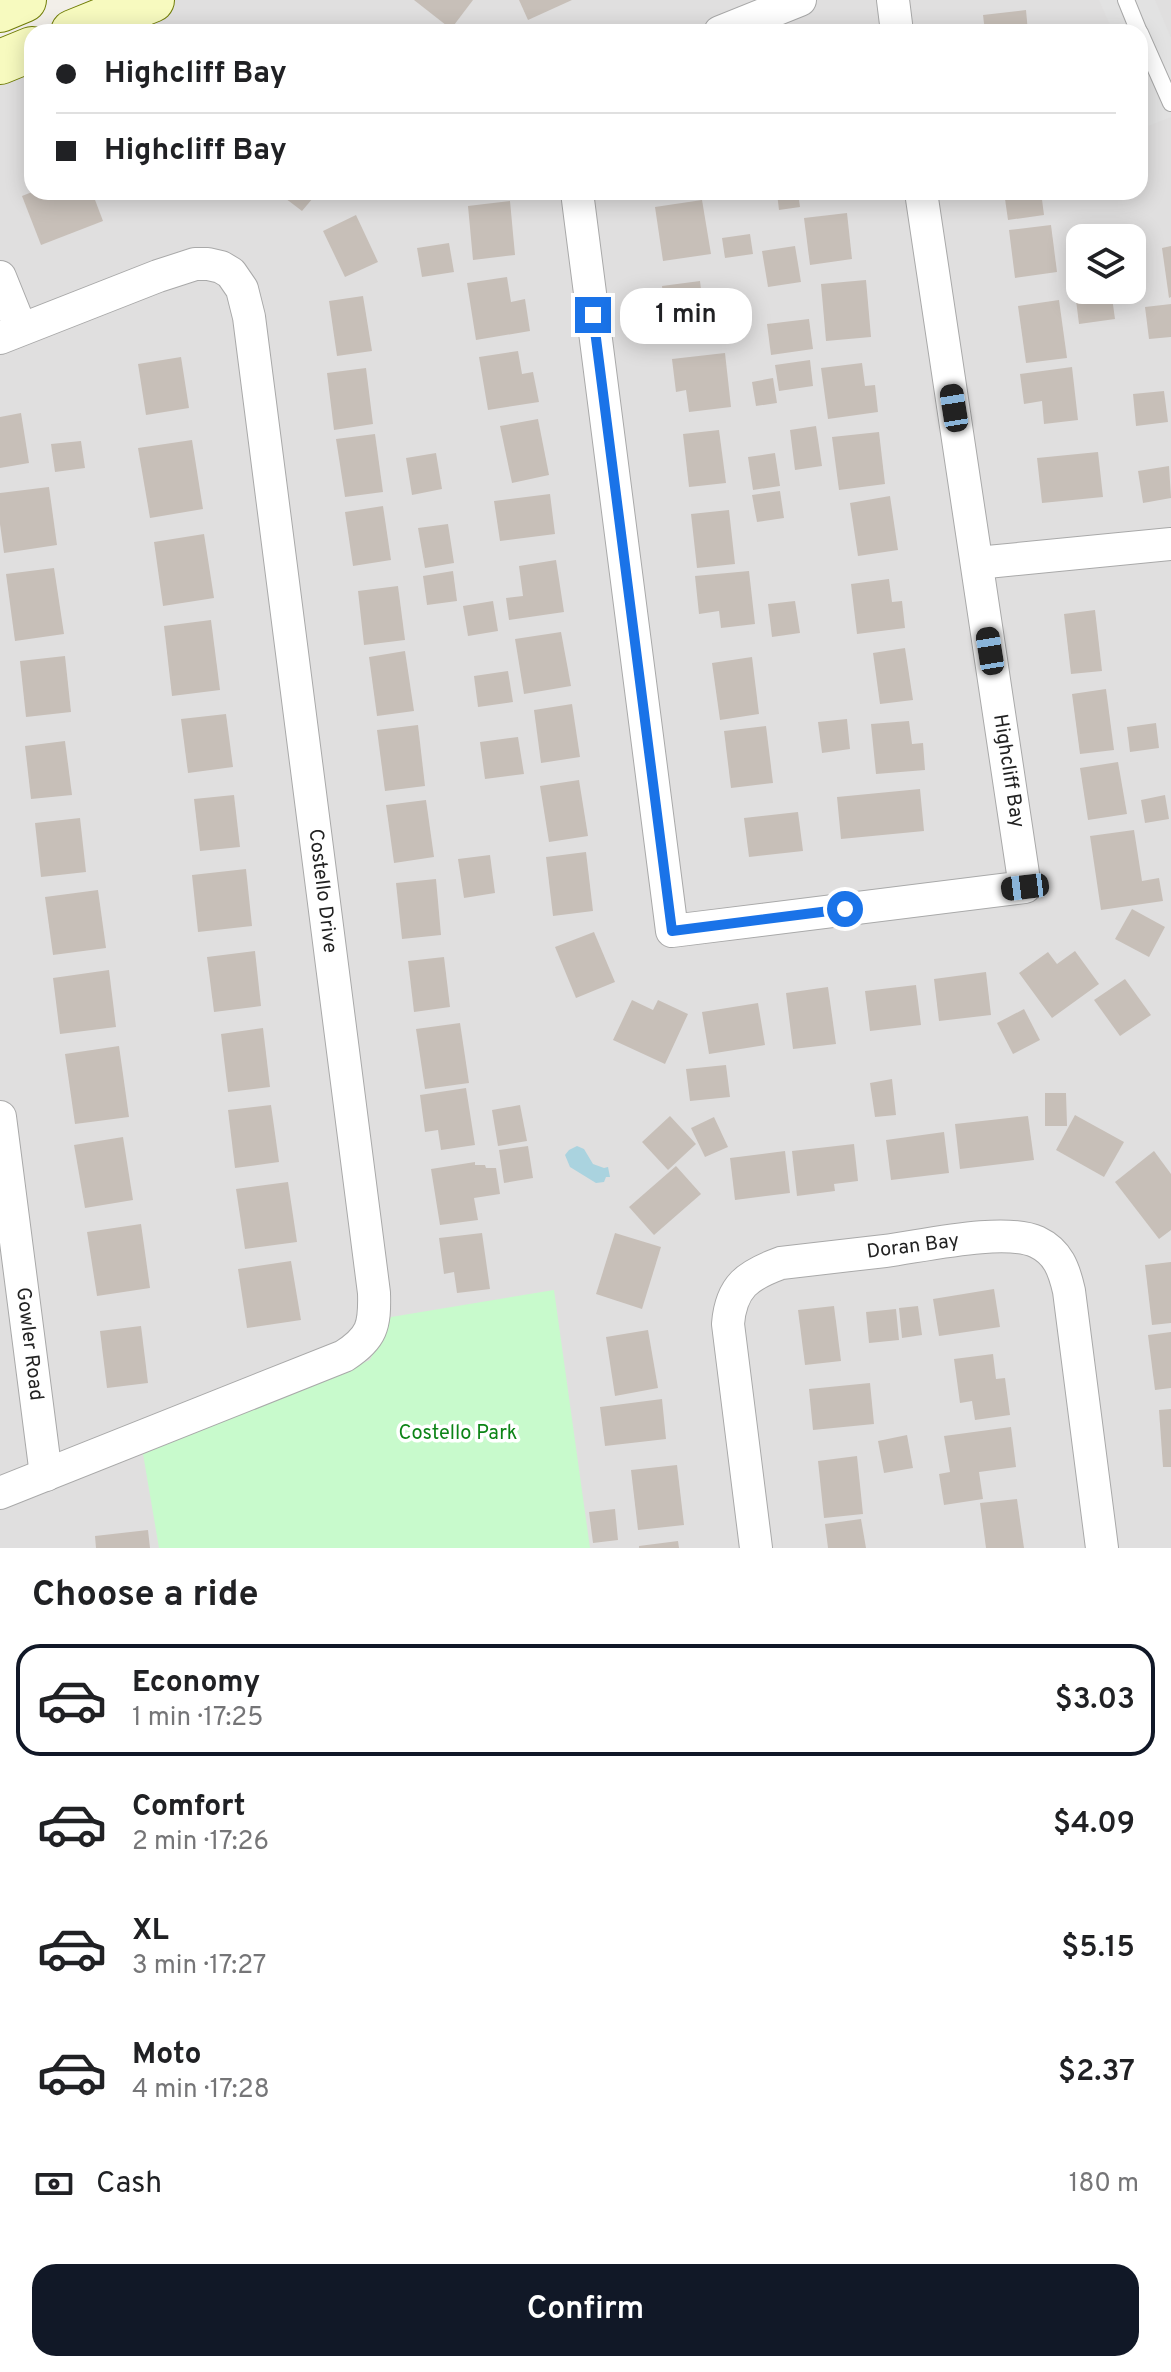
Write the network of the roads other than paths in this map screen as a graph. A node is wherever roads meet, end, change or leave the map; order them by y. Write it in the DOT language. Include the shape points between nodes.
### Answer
graph roads {
  1 [pos="24,0"];
  2 [pos="152,0"];
  3 [pos="800,0"];
  4 [pos="893,0"];
  5 [pos="1126,0"];
  6 [pos="0,10"];
  7 [pos="93,24"];
  8 [pos="740,24"];
  9 [pos="896,24"];
  10 [pos="1136,24"];
  11 [pos="1148,51"];
  12 [pos="24,52"];
  13 [pos="0,62"];
  14 [pos="1171,103"];
  15 [pos="578,200"];
  16 [pos="922,200"];
  17 [pos="0,277"];
  18 [pos="11,334"];
  19 [pos="1171,544"];
  20 [pos="977,563"];
  21 [pos="0,1118"];
  22 [pos="46,1475"];
  23 [pos="0,1493"];
  24 [pos="756,1548"];
  25 [pos="1102,1548"];
  1 -- 6 [label="street"];
  2 -- 7 [label="street"];
  3 -- 8 [label="street"];
  4 -- 9 [label="street"];
  5 -- 10 [label="lane"];
  11 -- 14 [label="lane"];
  12 -- 13 [label="street"];
  15 -- 20 [label="street, Highcliff Bay" via="672,931 1025,887"];
  16 -- 20 [label="street, Highcliff Bay"];
  17 -- 18 [label="street"];
  18 -- 22 [label="street, Costello Drive" via="195,264 221,267 242,289 374,1293 369,1333 344,1356"];
  19 -- 20 [label="street"];
  21 -- 22 [label="street, Gowler Road"];
  22 -- 23 [label="street, Costello Drive"];
  24 -- 25 [label="street, Doran Bay" via="728,1324 729,1306 743,1282 781,1263 996,1236 1034,1240 1059,1259 1065,1272"];
}
